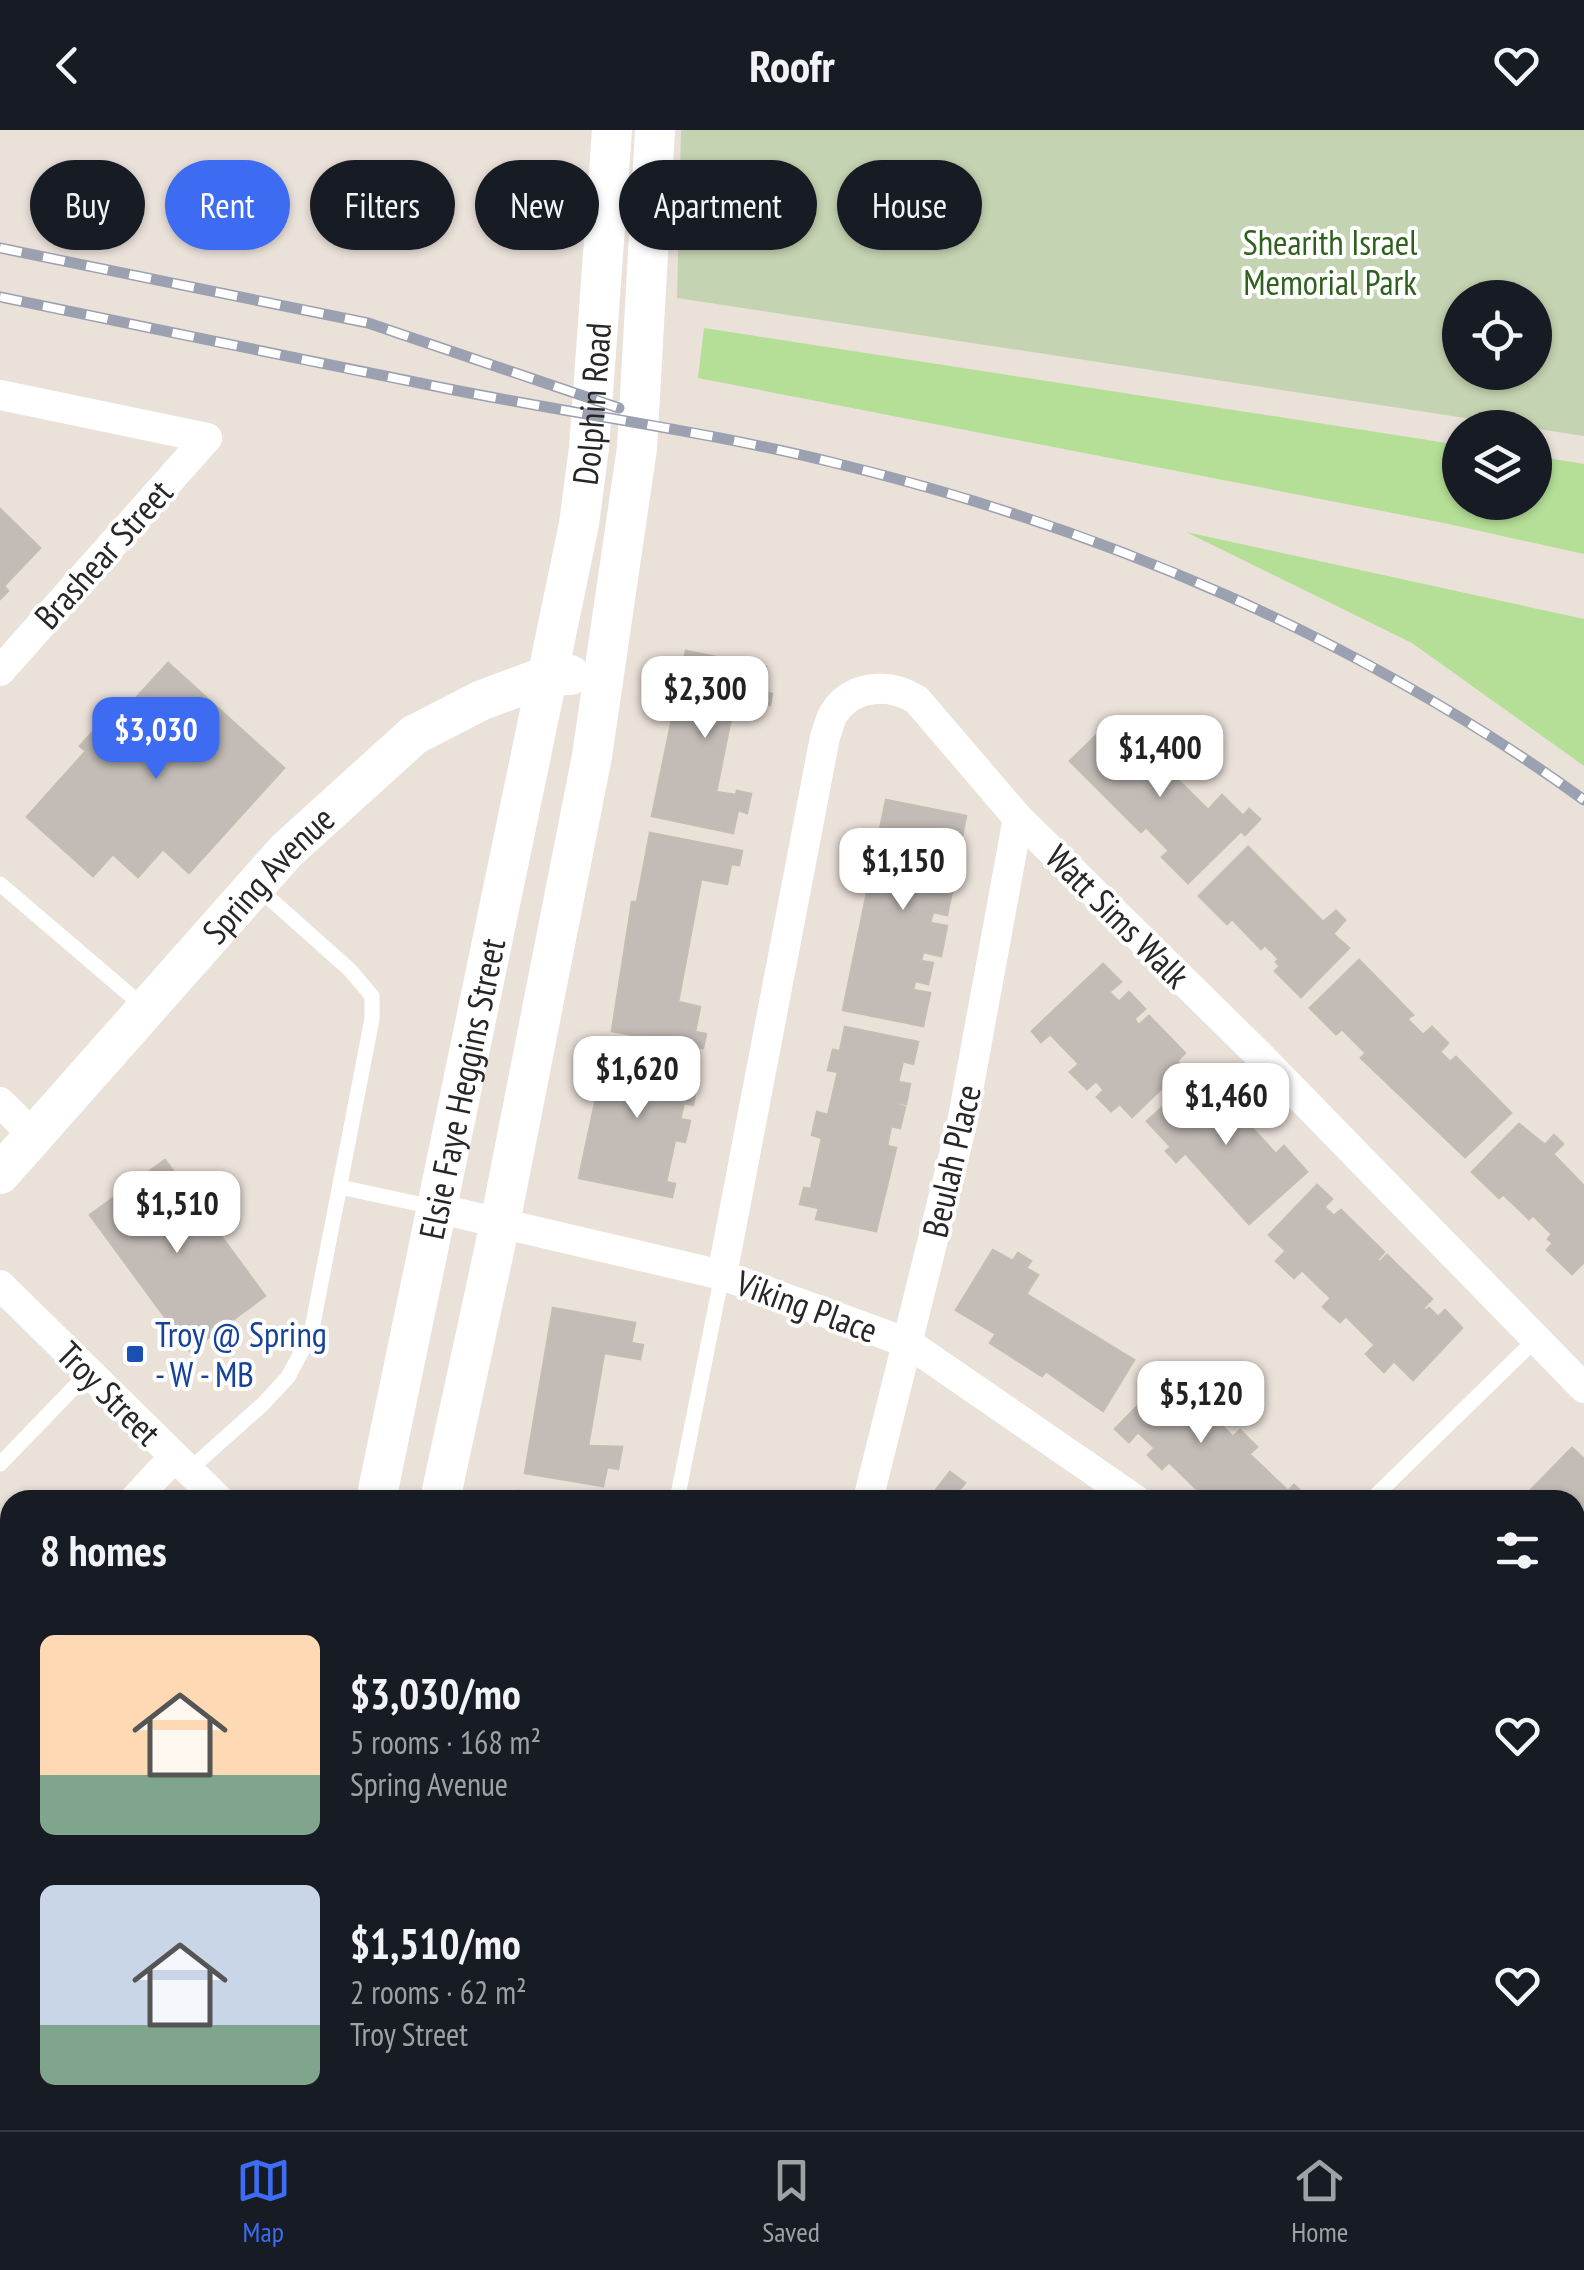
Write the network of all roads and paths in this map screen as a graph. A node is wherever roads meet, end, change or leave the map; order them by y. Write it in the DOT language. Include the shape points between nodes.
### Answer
graph roads {
  1 [pos="612,130"];
  2 [pos="654,130"];
  3 [pos="0,395"];
  4 [pos="0,671"];
  5 [pos="604,674"];
  6 [pos="548,676"];
  7 [pos="1018,818"];
  8 [pos="0,884"];
  9 [pos="256,886"];
  10 [pos="147,1010"];
  11 [pos="0,1102"];
  12 [pos="35,1137"];
  13 [pos="0,1174"];
  14 [pos="340,1187"];
  15 [pos="436,1208"];
  16 [pos="500,1223"];
  17 [pos="722,1275"];
  18 [pos="0,1284"];
  19 [pos="1536,1340"];
  20 [pos="908,1343"];
  21 [pos="89,1372"];
  22 [pos="1584,1388"];
  23 [pos="182,1463"];
  24 [pos="0,1464"];
  25 [pos="147,1490"];
  26 [pos="209,1490"];
  27 [pos="378,1490"];
  28 [pos="442,1490"];
  29 [pos="679,1490"];
  30 [pos="870,1490"];
  31 [pos="1121,1490"];
  32 [pos="1381,1490"];
  1 -- 6 [label="main road, Dolphin Road" via="590,448"];
  2 -- 5 [label="main road, Dolphin Road" via="636,448"];
  3 -- 4 [label="street, Brashear Street" via="207,438"];
  5 -- 6 [label="main road, Spring Avenue"];
  5 -- 16 [label="main road, Elsie Faye Heggins Street"];
  6 -- 9 [label="main road, Spring Avenue" via="414,735"];
  6 -- 15 [label="main road, Elsie Faye Heggins Street"];
  7 -- 17 [label="street, Watt Sims Walk" via="950,735 902,690 866,690 833,713"];
  7 -- 19 [label="street, Watt Sims Walk"];
  7 -- 20 [label="street, Beulah Place" via="962,1122"];
  8 -- 10 [label="lane"];
  9 -- 10 [label="main road, Spring Avenue"];
  9 -- 14 [label="lane" via="372,996"];
  10 -- 12 [label="main road, Spring Avenue"];
  11 -- 12 [label="street"];
  12 -- 13 [label="main road, Spring Avenue"];
  14 -- 15 [label="lane"];
  14 -- 23 [label="lane" via="310,1334 288,1376 263,1404"];
  15 -- 16 [label="street, Viking Place"];
  15 -- 27 [label="main road, Elsie Faye Heggins Street"];
  16 -- 17 [label="street, Viking Place"];
  16 -- 28 [label="main road, Elsie Faye Heggins Street"];
  17 -- 20 [label="street, Viking Place"];
  17 -- 29 [label="lane"];
  18 -- 21 [label="street, Troy Street"];
  19 -- 22 [label="street, Watt Sims Walk"];
  19 -- 32 [label="lane"];
  20 -- 30 [label="street, Beulah Place"];
  20 -- 31 [label="street, Viking Place"];
  21 -- 23 [label="street, Troy Street"];
  21 -- 24 [label="lane"];
  23 -- 25 [label="street"];
  23 -- 26 [label="street, Troy Street"];
}
